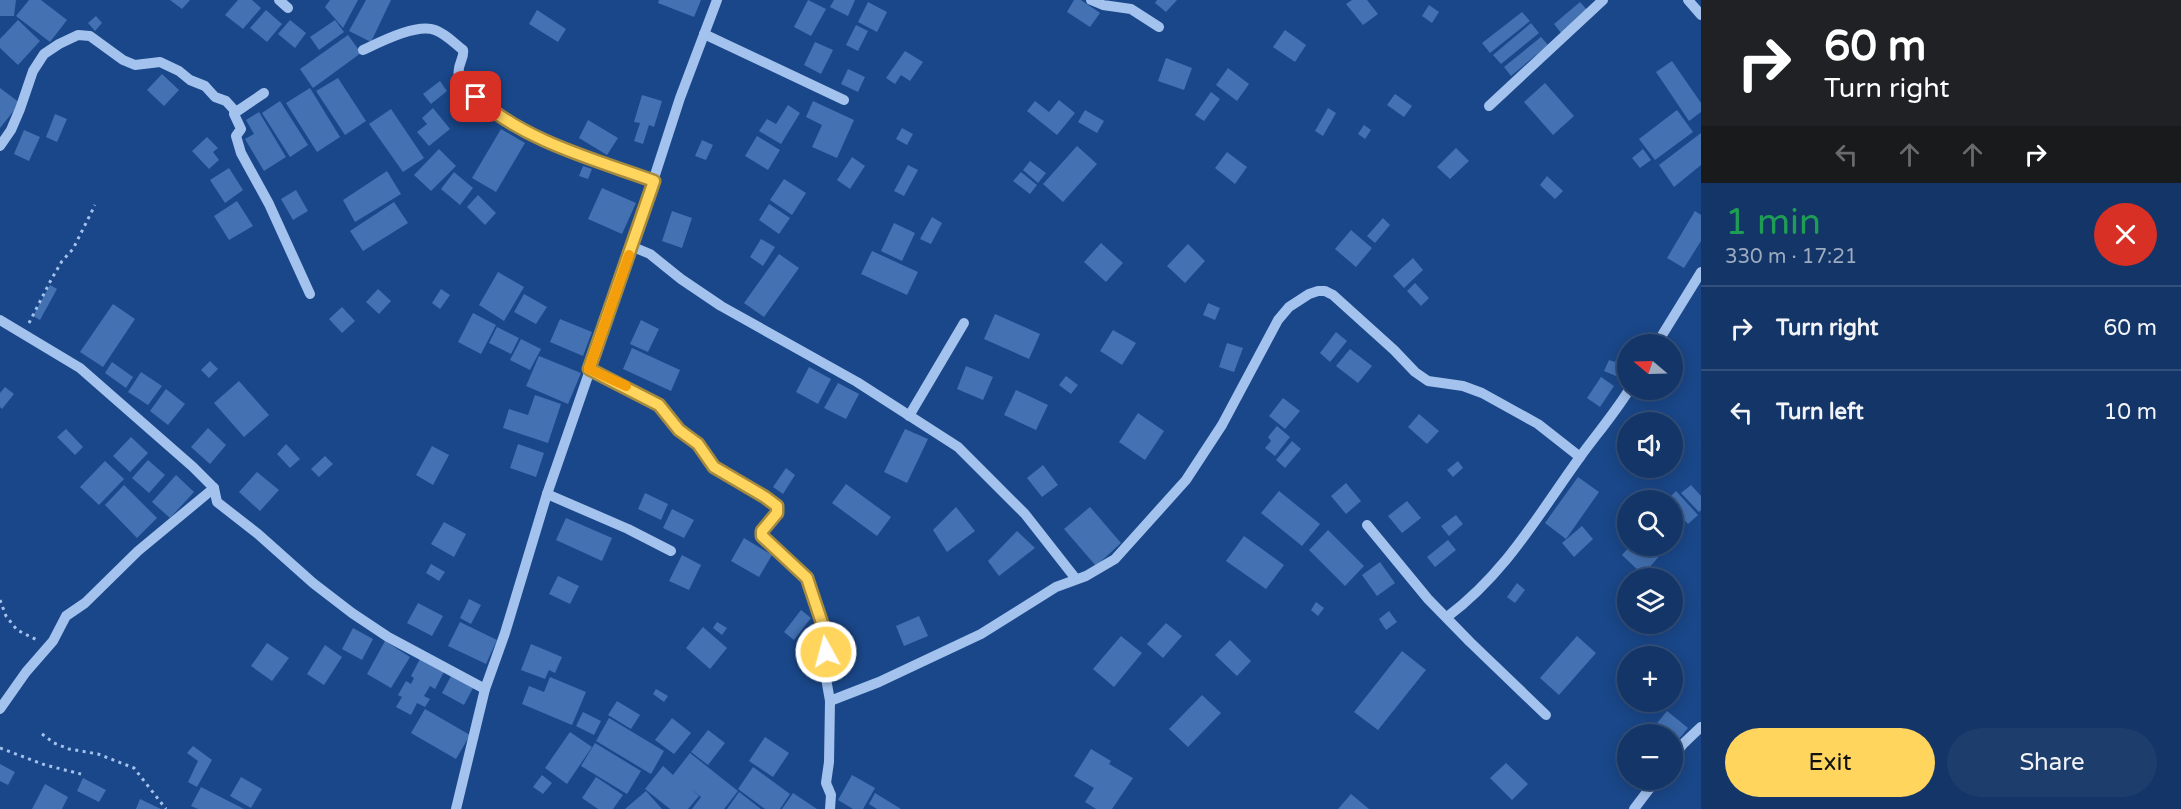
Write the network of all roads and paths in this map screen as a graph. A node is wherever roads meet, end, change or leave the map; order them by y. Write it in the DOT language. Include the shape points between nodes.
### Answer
graph roads {
  1 [pos="279,0"];
  2 [pos="717,0"];
  3 [pos="1091,0"];
  4 [pos="1603,0"];
  5 [pos="1688,0"];
  6 [pos="288,8"];
  7 [pos="1701,15"];
  8 [pos="1159,27"];
  9 [pos="704,34"];
  10 [pos="363,50"];
  11 [pos="264,93"];
  12 [pos="844,100"];
  13 [pos="1489,106"];
  14 [pos="236,112"];
  15 [pos="0,146"];
  16 [pos="654,181"];
  17 [pos="95,205"];
  18 [pos="632,246"];
  19 [pos="1701,272"];
  20 [pos="310,294"];
  21 [pos="0,320"];
  22 [pos="964,323"];
  23 [pos="18,333"];
  24 [pos="1663,334"];
  25 [pos="589,369"];
  26 [pos="1622,400"];
  27 [pos="909,416"];
  28 [pos="1580,457"];
  29 [pos="214,488"];
  30 [pos="547,494"];
  31 [pos="1367,525"];
  32 [pos="672,551"];
  33 [pos="1076,579"];
  34 [pos="0,600"];
  35 [pos="1447,617"];
  36 [pos="53,641"];
  37 [pos="485,689"];
  38 [pos="830,701"];
  39 [pos="0,709"];
  40 [pos="1546,715"];
  41 [pos="1701,727"];
  42 [pos="42,734"];
  43 [pos="1683,746"];
  44 [pos="0,748"];
  45 [pos="81,774"];
  46 [pos="1648,790"];
  47 [pos="166,809"];
  48 [pos="456,809"];
  49 [pos="830,809"];
  50 [pos="1634,809"];
  1 -- 6 [label="street"];
  2 -- 9 [label="street"];
  3 -- 8 [label="street" via="1131,9"];
  4 -- 13 [label="street"];
  5 -- 7 [label="street"];
  9 -- 12 [label="street"];
  9 -- 16 [label="street"];
  10 -- 16 [label="street" via="411,31 434,29 463,50 459,76 486,106 567,150"];
  11 -- 14 [label="street"];
  14 -- 15 [label="street" via="226,101 179,71 160,62 135,65 90,36 78,34 44,54"];
  14 -- 20 [label="street" via="241,153"];
  16 -- 18 [label="street"];
  17 -- 23 [label="path" via="29,324"];
  18 -- 25 [label="street"];
  18 -- 27 [label="street" via="650,254 721,306"];
  19 -- 24 [label="street"];
  21 -- 23 [label="street"];
  22 -- 27 [label="street"];
  23 -- 29 [label="street" via="80,368"];
  25 -- 30 [label="street"];
  25 -- 38 [label="street" via="659,405 679,430 698,444 714,467 777,506 777,513 762,536 809,580 823,626"];
  26 -- 28 [label="street"];
  27 -- 33 [label="street" via="958,447 995,483"];
  28 -- 33 [label="street" via="1538,424 1482,393 1428,381 1333,295 1318,291 1289,307 1278,320 1222,425 1176,493 1114,559"];
  28 -- 35 [label="street" via="1520,545"];
  29 -- 36 [label="street" via="66,616"];
  29 -- 37 [label="street" via="217,502 330,597 388,637"];
  30 -- 32 [label="street"];
  30 -- 37 [label="street"];
  31 -- 35 [label="street"];
  33 -- 38 [label="street" via="1056,587 981,634"];
  34 -- 36 [label="path" via="17,630 37,640"];
  35 -- 40 [label="street"];
  36 -- 39 [label="street"];
  37 -- 48 [label="street"];
  38 -- 49 [label="street" via="826,783 831,795"];
  41 -- 43 [label="street"];
  42 -- 47 [label="path" via="61,746 98,754 134,768"];
  44 -- 45 [label="path"];
  46 -- 50 [label="street"];
}
